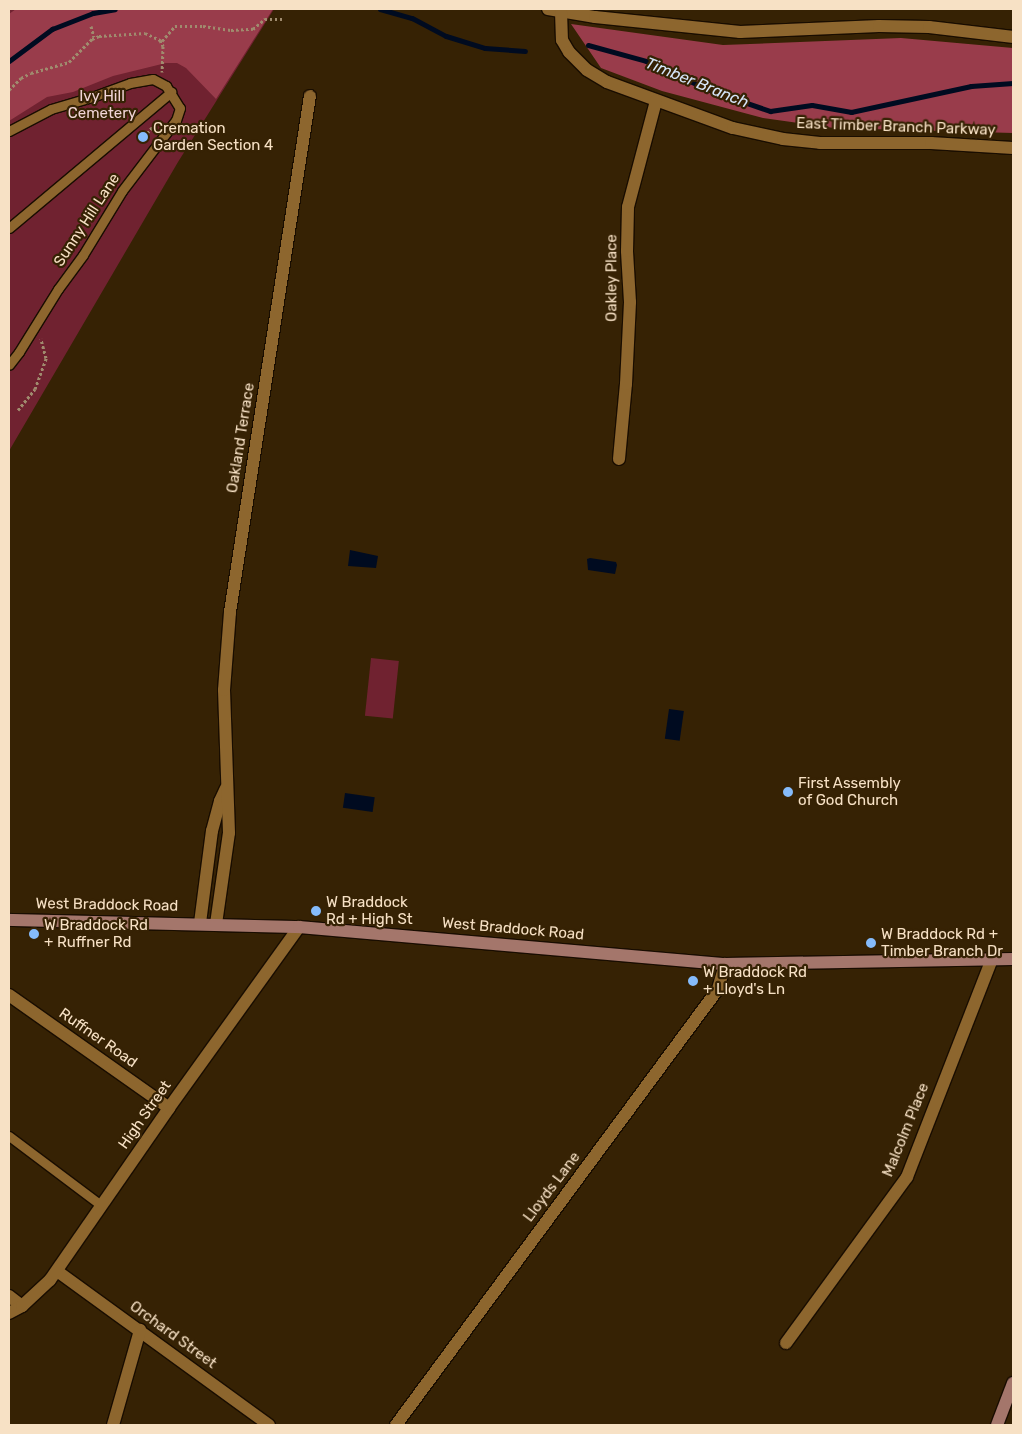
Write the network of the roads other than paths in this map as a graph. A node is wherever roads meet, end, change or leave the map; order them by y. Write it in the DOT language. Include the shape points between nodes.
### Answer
graph roads {
  1 [pos="548,9"];
  2 [pos="561,12"];
  3 [pos="1013,37"];
  4 [pos="171,92"];
  5 [pos="310,96"];
  6 [pos="656,101"];
  7 [pos="9,131"];
  8 [pos="1013,148"];
  9 [pos="9,228"];
  10 [pos="9,365"];
  11 [pos="619,459"];
  12 [pos="226,788"];
  13 [pos="9,920"];
  14 [pos="200,923"];
  15 [pos="216,924"];
  16 [pos="299,927"];
  17 [pos="1013,959"];
  18 [pos="991,960"];
  19 [pos="725,964"];
  20 [pos="9,995"];
  21 [pos="169,1108"];
  22 [pos="9,1136"];
  23 [pos="101,1205"];
  24 [pos="57,1271"];
  25 [pos="9,1296"];
  26 [pos="22,1306"];
  27 [pos="9,1314"];
  28 [pos="140,1330"];
  29 [pos="786,1343"];
  30 [pos="1013,1383"];
  31 [pos="113,1425"];
  32 [pos="269,1425"];
  33 [pos="396,1425"];
  34 [pos="997,1425"];
  1 -- 2 [label="street"];
  2 -- 3 [label="street" via="740,32 879,26 929,27"];
  2 -- 6 [label="street, East Timber Branch Parkway" via="562,40 576,60 607,82"];
  4 -- 7 [label="lane" via="154,79 132,83 51,109"];
  4 -- 9 [label="lane"];
  4 -- 10 [label="lane, Sunny Hill Lane" via="179,105 178,117 122,191"];
  5 -- 12 [label="street, Oakland Terrace" via="230,612 224,690"];
  6 -- 8 [label="street, East Timber Branch Parkway" via="734,128 783,139 820,143 931,143"];
  6 -- 11 [label="street, Oakley Place" via="628,207 630,302"];
  12 -- 14 [label="street, Oakland Terrace" via="212,831"];
  12 -- 15 [label="street, Oakland Terrace" via="229,833"];
  13 -- 14 [label="main road, West Braddock Road"];
  14 -- 15 [label="main road, West Braddock Road"];
  15 -- 16 [label="main road, West Braddock Road"];
  16 -- 19 [label="main road, West Braddock Road"];
  16 -- 21 [label="street, High Street"];
  17 -- 18 [label="main road, West Braddock Road"];
  18 -- 19 [label="main road, West Braddock Road"];
  18 -- 29 [label="street, Malcolm Place" via="907,1177"];
  19 -- 33 [label="street, Lloyds Lane" via="718,989"];
  20 -- 21 [label="street, Ruffner Road"];
  21 -- 23 [label="street, High Street"];
  22 -- 23 [label="lane"];
  23 -- 24 [label="street, High Street"];
  24 -- 26 [label="street, High Street"];
  24 -- 28 [label="street, Orchard Street"];
  25 -- 26 [label="street"];
  26 -- 27 [label="street, High Street"];
  28 -- 31 [label="street"];
  28 -- 32 [label="street, Orchard Street"];
  30 -- 34 [label="main road"];
}
